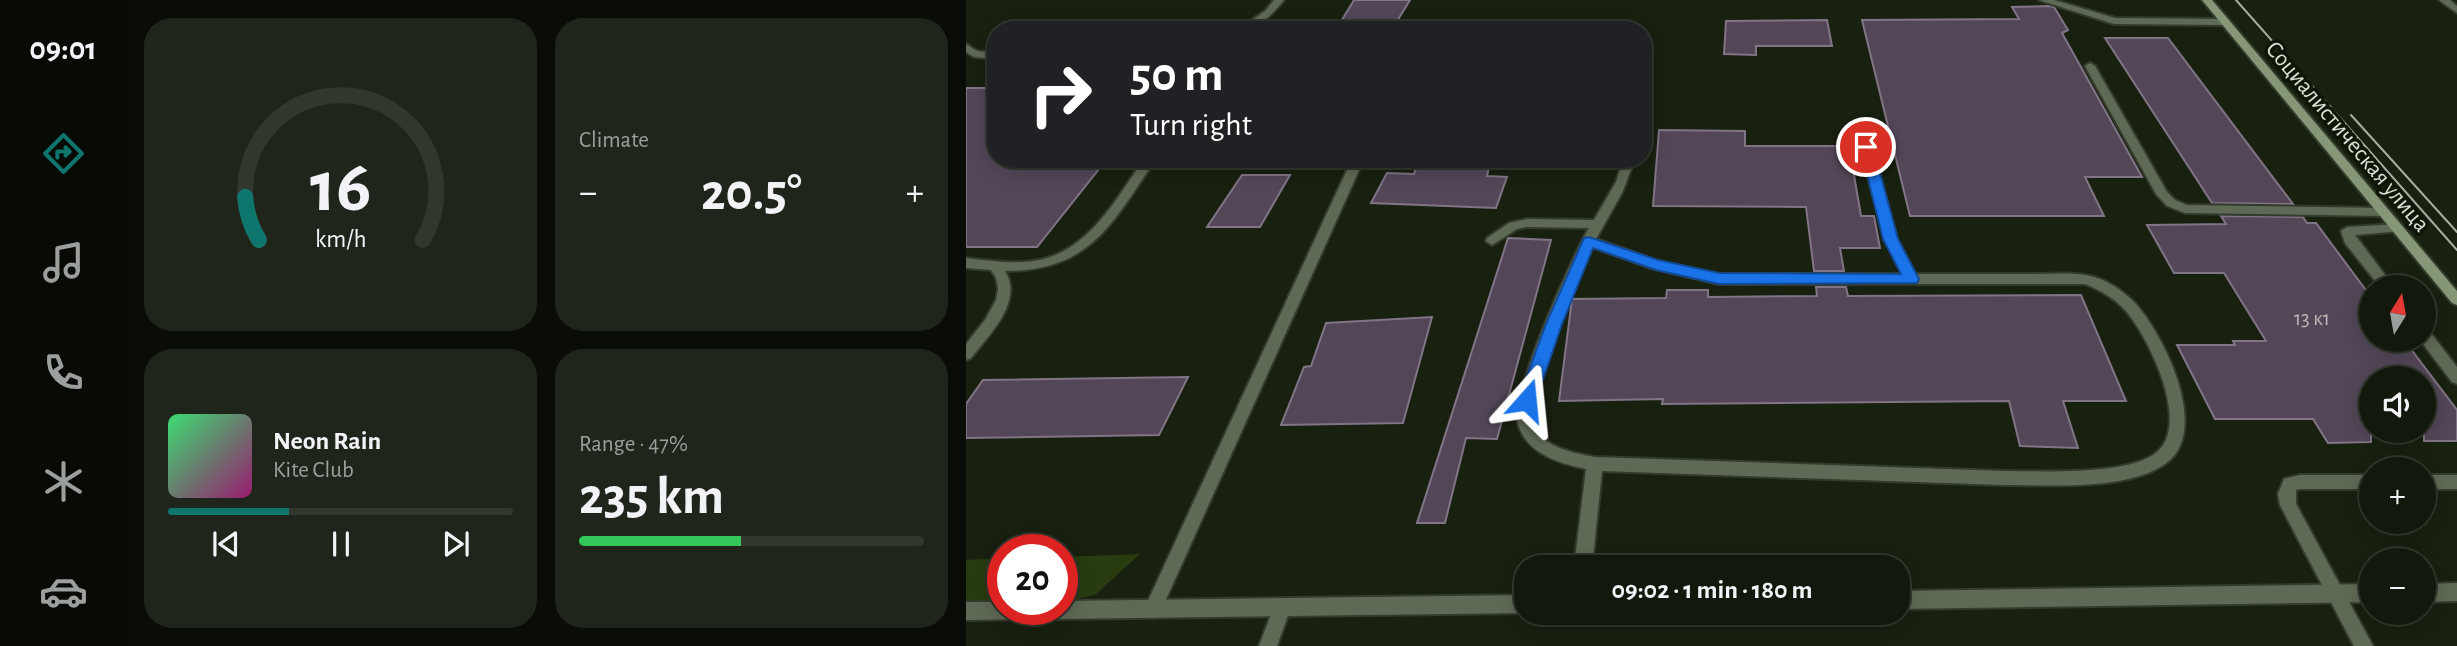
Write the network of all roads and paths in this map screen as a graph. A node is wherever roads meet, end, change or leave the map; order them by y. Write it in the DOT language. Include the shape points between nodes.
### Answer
graph roads {
  1 [pos="1279,0"];
  2 [pos="2045,0"];
  3 [pos="2207,0"];
  4 [pos="2444,0"];
  5 [pos="2457,10"];
  6 [pos="1256,21"];
  7 [pos="2225,22"];
  8 [pos="966,47"];
  9 [pos="987,55"];
  10 [pos="2090,66"];
  11 [pos="1866,147"];
  12 [pos="1143,168"];
  13 [pos="1354,168"];
  14 [pos="1626,168"];
  15 [pos="2384,212"];
  16 [pos="1598,223"];
  17 [pos="2397,228"];
  18 [pos="1492,241"];
  19 [pos="1589,242"];
  20 [pos="966,263"];
  21 [pos="995,266"];
  22 [pos="2378,275"];
  23 [pos="1912,279"];
  24 [pos="2457,300"];
  25 [pos="2436,351"];
  26 [pos="966,354"];
  27 [pos="2457,378"];
  28 [pos="1595,464"];
  29 [pos="2359,482"];
  30 [pos="2436,482"];
  31 [pos="2457,482"];
  32 [pos="1584,555"];
  33 [pos="2457,592"];
  34 [pos="2359,593"];
  35 [pos="2436,593"];
  36 [pos="2336,594"];
  37 [pos="1910,600"];
  38 [pos="1514,604"];
  39 [pos="1282,607"];
  40 [pos="1153,609"];
  41 [pos="966,611"];
  42 [pos="1268,646"];
  43 [pos="2364,646"];
  1 -- 6 [label="street"];
  2 -- 7 [label="street" via="2115,21"];
  3 -- 7 [label="main road, Социалистическая улица"];
  4 -- 5 [label="street"];
  7 -- 15 [label="main road, Социалистическая улица"];
  8 -- 9 [label="street" via="974,54"];
  10 -- 15 [label="street" via="2162,194 2175,206"];
  11 -- 23 [label="street" via="1891,239"];
  12 -- 21 [label="street" via="1078,249 1049,263"];
  13 -- 40 [label="street"];
  14 -- 16 [label="street"];
  15 -- 17 [label="main road, Социалистическая улица"];
  16 -- 18 [label="street" via="1527,223 1513,226"];
  16 -- 19 [label="street"];
  17 -- 22 [label="street" via="2347,230"];
  17 -- 24 [label="main road, Социалистическая улица"];
  19 -- 23 [label="street" via="1719,279"];
  19 -- 28 [label="street" via="1549,336 1523,414 1524,425 1540,445 1572,460"];
  20 -- 21 [label="street"];
  21 -- 26 [label="street" via="1005,276 1006,292 1000,308"];
  23 -- 28 [label="street" via="2086,279 2119,294 2146,327 2172,388 2178,429 2166,455 2123,473 2080,477"];
  25 -- 27 [label="street"];
  28 -- 32 [label="street"];
  29 -- 36 [label="street" via="2300,482 2290,484 2286,494"];
  30 -- 31 [label="street"];
  33 -- 35 [label="street"];
  34 -- 36 [label="street"];
  36 -- 37 [label="street"];
  36 -- 43 [label="street"];
  38 -- 39 [label="street"];
  39 -- 40 [label="street"];
  39 -- 42 [label="street"];
  40 -- 41 [label="street"];
}
